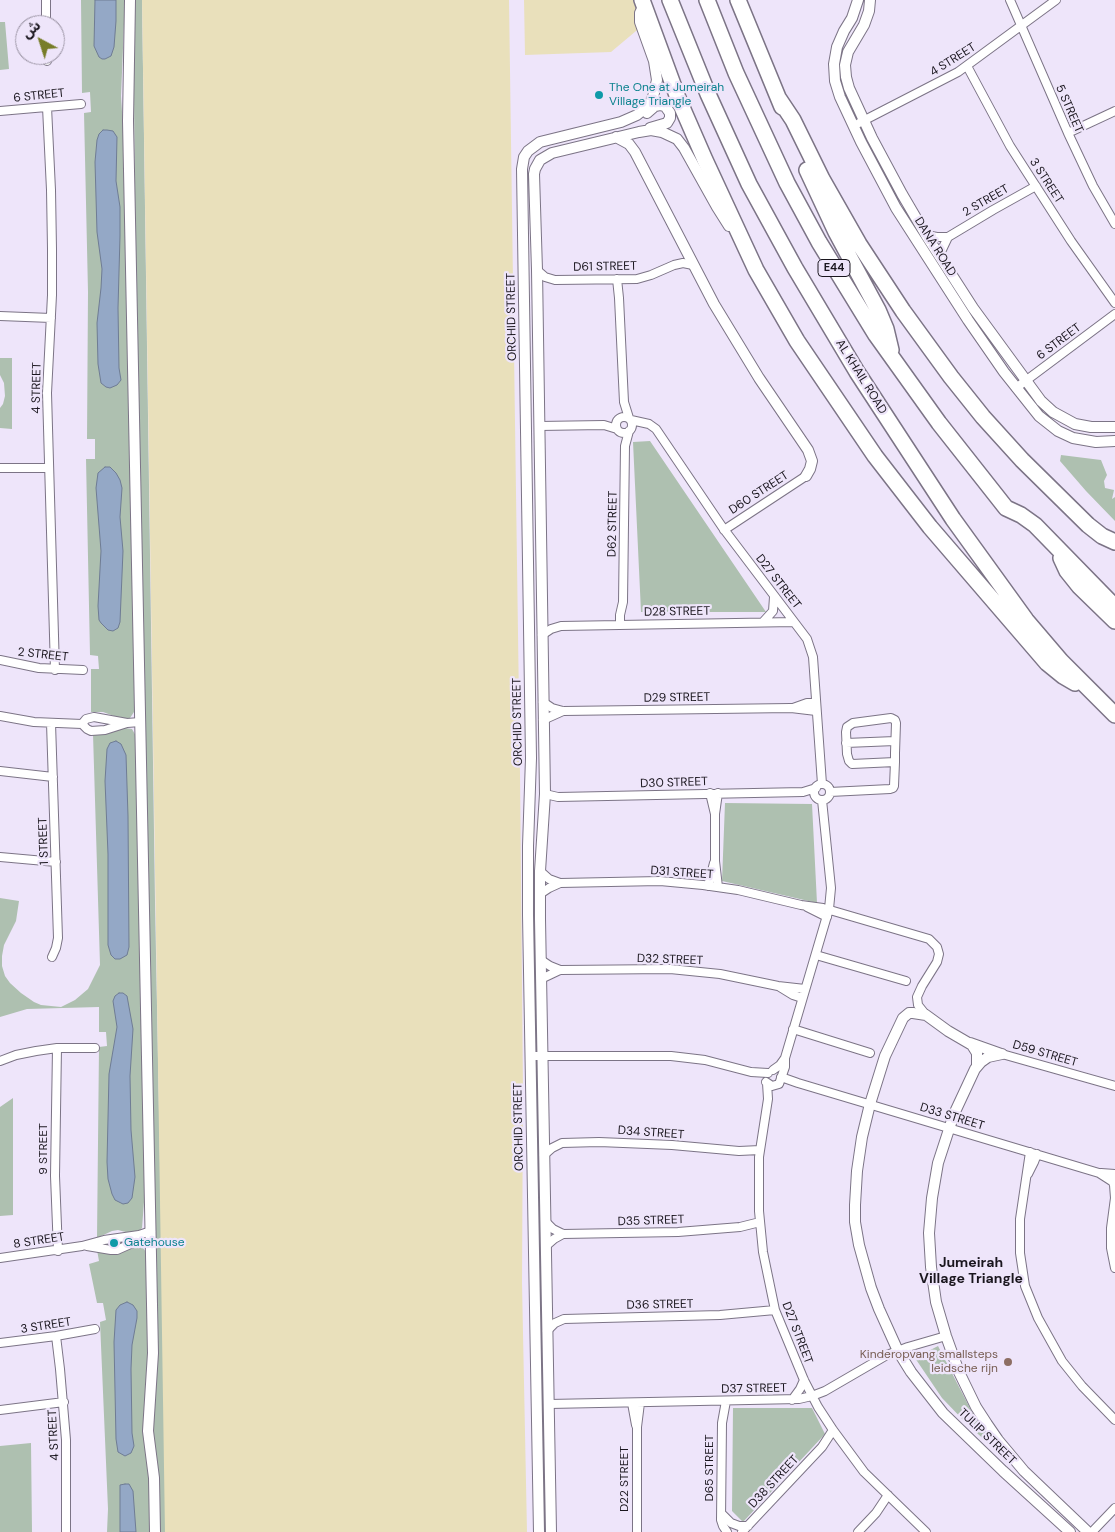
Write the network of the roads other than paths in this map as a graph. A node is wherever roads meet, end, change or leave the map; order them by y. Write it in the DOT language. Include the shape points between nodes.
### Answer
graph roads {
  1 [pos="46,0"];
  2 [pos="130,0"];
  3 [pos="670,0"];
  4 [pos="707,0"];
  5 [pos="738,0"];
  6 [pos="858,0"];
  7 [pos="870,0"];
  8 [pos="1010,0"];
  9 [pos="1056,0"];
  10 [pos="643,2"];
  11 [pos="46,15"];
  12 [pos="1020,27"];
  13 [pos="967,66"];
  14 [pos="779,99"];
  15 [pos="81,104"];
  16 [pos="48,107"];
  17 [pos="1115,111"];
  18 [pos="0,112"];
  19 [pos="864,120"];
  20 [pos="621,122"];
  21 [pos="853,126"];
  22 [pos="640,132"];
  23 [pos="1068,133"];
  24 [pos="616,137"];
  25 [pos="1036,186"];
  26 [pos="1115,224"];
  27 [pos="926,235"];
  28 [pos="948,237"];
  29 [pos="745,246"];
  30 [pos="684,248"];
  31 [pos="939,256"];
  32 [pos="674,264"];
  33 [pos="693,265"];
  34 [pos="537,270"];
  35 [pos="620,279"];
  36 [pos="1115,303"];
  37 [pos="1115,314"];
  38 [pos="0,316"];
  39 [pos="51,318"];
  40 [pos="893,359"];
  41 [pos="1025,381"];
  42 [pos="526,388"];
  43 [pos="1016,388"];
  44 [pos="624,402"];
  45 [pos="630,419"];
  46 [pos="645,424"];
  47 [pos="618,425"];
  48 [pos="539,426"];
  49 [pos="1115,427"];
  50 [pos="630,430"];
  51 [pos="1115,440"];
  52 [pos="625,446"];
  53 [pos="0,468"];
  54 [pos="49,468"];
  55 [pos="806,476"];
  56 [pos="724,530"];
  57 [pos="1115,542"];
  58 [pos="1056,545"];
  59 [pos="774,597"];
  60 [pos="1115,607"];
  61 [pos="542,616"];
  62 [pos="1115,621"];
  63 [pos="763,622"];
  64 [pos="794,622"];
  65 [pos="623,625"];
  66 [pos="561,626"];
  67 [pos="542,635"];
  68 [pos="0,660"];
  69 [pos="55,670"];
  70 [pos="83,670"];
  71 [pos="1090,690"];
  72 [pos="543,702"];
  73 [pos="816,707"];
  74 [pos="563,711"];
  75 [pos="1115,715"];
  76 [pos="0,716"];
  77 [pos="103,718"];
  78 [pos="543,720"];
  79 [pos="140,722"];
  80 [pos="51,723"];
  81 [pos="127,723"];
  82 [pos="82,724"];
  83 [pos="105,730"];
  84 [pos="895,741"];
  85 [pos="846,743"];
  86 [pos="531,758"];
  87 [pos="895,762"];
  88 [pos="0,771"];
  89 [pos="54,777"];
  90 [pos="819,786"];
  91 [pos="803,792"];
  92 [pos="830,792"];
  93 [pos="714,793"];
  94 [pos="545,794"];
  95 [pos="819,798"];
  96 [pos="0,857"];
  97 [pos="715,861"];
  98 [pos="56,862"];
  99 [pos="540,871"];
  100 [pos="560,883"];
  101 [pos="708,886"];
  102 [pos="718,887"];
  103 [pos="540,894"];
  104 [pos="828,913"];
  105 [pos="816,955"];
  106 [pos="52,958"];
  107 [pos="541,960"];
  108 [pos="560,970"];
  109 [pos="541,979"];
  110 [pos="906,981"];
  111 [pos="778,986"];
  112 [pos="805,989"];
  113 [pos="802,998"];
  114 [pos="926,1015"];
  115 [pos="793,1029"];
  116 [pos="968,1043"];
  117 [pos="57,1048"];
  118 [pos="95,1048"];
  119 [pos="870,1053"];
  120 [pos="1002,1054"];
  121 [pos="530,1056"];
  122 [pos="543,1056"];
  123 [pos="785,1058"];
  124 [pos="0,1061"];
  125 [pos="977,1065"];
  126 [pos="770,1071"];
  127 [pos="752,1072"];
  128 [pos="780,1080"];
  129 [pos="767,1083"];
  130 [pos="1115,1086"];
  131 [pos="768,1099"];
  132 [pos="870,1104"];
  133 [pos="948,1127"];
  134 [pos="544,1130"];
  135 [pos="562,1143"];
  136 [pos="1033,1153"];
  137 [pos="760,1154"];
  138 [pos="544,1155"];
  139 [pos="1114,1182"];
  140 [pos="1115,1198"];
  141 [pos="546,1222"];
  142 [pos="760,1226"];
  143 [pos="151,1231"];
  144 [pos="564,1234"];
  145 [pos="122,1237"];
  146 [pos="104,1240"];
  147 [pos="151,1245"];
  148 [pos="82,1246"];
  149 [pos="546,1246"];
  150 [pos="124,1247"];
  151 [pos="105,1249"];
  152 [pos="58,1251"];
  153 [pos="0,1258"];
  154 [pos="1115,1268"];
  155 [pos="774,1306"];
  156 [pos="547,1307"];
  157 [pos="564,1319"];
  158 [pos="95,1329"];
  159 [pos="547,1331"];
  160 [pos="56,1336"];
  161 [pos="946,1336"];
  162 [pos="0,1343"];
  163 [pos="898,1351"];
  164 [pos="536,1373"];
  165 [pos="804,1380"];
  166 [pos="812,1396"];
  167 [pos="792,1400"];
  168 [pos="721,1401"];
  169 [pos="64,1402"];
  170 [pos="636,1403"];
  171 [pos="549,1404"];
  172 [pos="0,1410"];
  173 [pos="1115,1420"];
  174 [pos="835,1434"];
  175 [pos="891,1498"];
  176 [pos="1115,1508"];
  177 [pos="722,1514"];
  178 [pos="745,1529"];
  179 [pos="66,1532"];
  180 [pos="155,1532"];
  181 [pos="539,1532"];
  182 [pos="551,1532"];
  183 [pos="637,1532"];
  184 [pos="727,1532"];
  185 [pos="858,1532"];
  186 [pos="926,1532"];
  187 [pos="1070,1532"];
  188 [pos="1088,1532"];
  189 [pos="1092,1532"];
  1 -- 11 [label="street"];
  2 -- 79 [label="street" via="128,121"];
  3 -- 71 [label="highway, AL KHAIL ROAD / E44" via="711,102 749,184 826,320 975,550 1037,634"];
  4 -- 40 [label="highway, E44" via="743,89 798,205 837,273"];
  5 -- 14 [label="highway"];
  6 -- 21 [label="street, DANA ROAD" via="837,47 834,64 837,89"];
  7 -- 19 [label="street, DANA ROAD" via="867,18 845,64 847,82"];
  8 -- 12 [label="street, 5 STREET"];
  9 -- 12 [label="street, 4 STREET"];
  10 -- 20 [label="street, ORCHID STREET" via="640,22 656,70 656,89 644,110"];
  10 -- 29 [label="highway" via="692,129"];
  12 -- 13 [label="street, 4 STREET"];
  12 -- 23 [label="street, 5 STREET"];
  13 -- 19 [label="street, 4 STREET"];
  13 -- 25 [label="street, 3 STREET" via="1010,146"];
  14 -- 40 [label="highway" via="822,203 878,310"];
  14 -- 57 [label="highway" via="859,244 951,377 1022,460 1088,525"];
  15 -- 16 [label="street, 6 STREET"];
  16 -- 18 [label="street, 6 STREET"];
  16 -- 39 [label="street, 4 STREET" via="52,202"];
  17 -- 23 [label="street"];
  19 -- 21 [label="street, 4 STREET"];
  19 -- 27 [label="street, DANA ROAD"];
  20 -- 22 [label="street" via="640,118 657,105 667,108 670,116 666,123"];
  20 -- 42 [label="street, ORCHID STREET" via="540,142 524,157"];
  21 -- 43 [label="street, DANA ROAD" via="905,222"];
  22 -- 24 [label="street, ORCHID STREET"];
  22 -- 29 [label="street, ORCHID STREET" via="662,132 681,143 717,207"];
  23 -- 26 [label="street, 5 STREET"];
  24 -- 30 [label="street" via="635,152"];
  24 -- 34 [label="street, ORCHID STREET" via="548,154 537,164 534,174"];
  25 -- 28 [label="street, 2 STREET"];
  25 -- 36 [label="street, 3 STREET"];
  27 -- 28 [label="street"];
  27 -- 31 [label="street, DANA ROAD"];
  28 -- 31 [label="street"];
  29 -- 71 [label="highway" via="797,341 902,491 1047,663 1071,682"];
  30 -- 32 [label="street"];
  30 -- 33 [label="street"];
  31 -- 41 [label="street, DANA ROAD"];
  32 -- 33 [label="street, D61 STREET"];
  32 -- 35 [label="street, D61 STREET" via="644,278"];
  33 -- 55 [label="street" via="736,341 808,450 812,461"];
  34 -- 35 [label="street, D61 STREET" via="555,280"];
  34 -- 48 [label="street, ORCHID STREET"];
  35 -- 44 [label="street"];
  37 -- 41 [label="street, 6 STREET"];
  38 -- 39 [label="street"];
  39 -- 54 [label="street, 4 STREET" via="47,393"];
  40 -- 58 [label="highway, E44" via="1006,508 1029,520"];
  41 -- 43 [label="street, 6 STREET"];
  41 -- 49 [label="street, DANA ROAD" via="1060,417 1083,426"];
  42 -- 48 [label="street" via="532,398 533,419"];
  42 -- 86 [label="street, ORCHID STREET"];
  43 -- 51 [label="street, DANA ROAD" via="1039,416 1058,431 1088,441"];
  44 -- 45 [label="street"];
  44 -- 47 [label="street"];
  45 -- 46 [label="street, D27 STREET"];
  45 -- 47 [label="street" via="624,416"];
  45 -- 50 [label="street"];
  46 -- 50 [label="street"];
  46 -- 56 [label="street, D27 STREET" via="656,429"];
  47 -- 48 [label="street"];
  47 -- 50 [label="street" via="624,433"];
  47 -- 52 [label="street, D62 STREET"];
  48 -- 61 [label="street, ORCHID STREET"];
  50 -- 52 [label="street, D62 STREET"];
  52 -- 65 [label="street, D62 STREET" via="623,602 620,615"];
  53 -- 54 [label="street"];
  54 -- 69 [label="street, 4 STREET"];
  55 -- 56 [label="street, D60 STREET"];
  56 -- 59 [label="street, D27 STREET"];
  58 -- 60 [label="highway"];
  58 -- 62 [label="highway" via="1062,563 1073,579"];
  59 -- 63 [label="street" via="773,611"];
  59 -- 64 [label="street, D27 STREET"];
  61 -- 66 [label="street, D28 STREET"];
  61 -- 67 [label="street, ORCHID STREET"];
  63 -- 64 [label="street, D28 STREET"];
  63 -- 65 [label="street, D28 STREET"];
  64 -- 73 [label="street, D27 STREET" via="811,648"];
  65 -- 66 [label="street, D28 STREET"];
  66 -- 67 [label="street, D28 STREET"];
  67 -- 72 [label="street, ORCHID STREET"];
  68 -- 69 [label="street, 2 STREET"];
  69 -- 70 [label="street, 2 STREET"];
  71 -- 75 [label="highway, AL KHAIL ROAD / E44"];
  72 -- 74 [label="street, D29 STREET"];
  72 -- 78 [label="street, ORCHID STREET"];
  73 -- 74 [label="street, D29 STREET"];
  73 -- 90 [label="street, D27 STREET"];
  74 -- 78 [label="street, D29 STREET"];
  76 -- 80 [label="street"];
  77 -- 81 [label="street"];
  77 -- 82 [label="street" via="88,718"];
  77 -- 83 [label="street"];
  78 -- 94 [label="street, ORCHID STREET"];
  79 -- 81 [label="street"];
  79 -- 143 [label="street"];
  80 -- 82 [label="street"];
  80 -- 89 [label="street, 1 STREET"];
  81 -- 83 [label="street"];
  82 -- 83 [label="street" via="89,730"];
  84 -- 85 [label="street"];
  84 -- 85 [label="street" via="896,723 891,718 850,724"];
  84 -- 87 [label="street"];
  85 -- 87 [label="street" via="852,764"];
  86 -- 94 [label="street" via="537,765 538,786"];
  86 -- 121 [label="street, ORCHID STREET" via="528,880"];
  87 -- 92 [label="street" via="893,788"];
  88 -- 89 [label="street"];
  89 -- 98 [label="street, 1 STREET"];
  90 -- 91 [label="street, D30 STREET"];
  90 -- 92 [label="street" via="828,786"];
  90 -- 95 [label="street" via="814,792"];
  91 -- 93 [label="street, D30 STREET"];
  91 -- 95 [label="street, D30 STREET"];
  92 -- 95 [label="street" via="828,798"];
  93 -- 94 [label="street, D30 STREET" via="558,797"];
  93 -- 97 [label="street"];
  94 -- 99 [label="street, ORCHID STREET"];
  95 -- 104 [label="street, D27 STREET" via="831,888"];
  96 -- 98 [label="street"];
  97 -- 101 [label="street"];
  97 -- 102 [label="street"];
  98 -- 106 [label="street, 1 STREET" via="58,938"];
  99 -- 100 [label="street"];
  99 -- 103 [label="street, ORCHID STREET"];
  100 -- 101 [label="street, D31 STREET" via="660,881"];
  100 -- 103 [label="street, D31 STREET"];
  101 -- 102 [label="street, D31 STREET"];
  102 -- 104 [label="street, D31 STREET" via="801,904"];
  103 -- 107 [label="street, ORCHID STREET"];
  104 -- 105 [label="street, D27 STREET"];
  104 -- 114 [label="street, D31 STREET" via="929,939 935,944 939,950 938,958 917,998"];
  105 -- 110 [label="street"];
  105 -- 112 [label="street, D27 STREET"];
  107 -- 108 [label="street, D32 STREET"];
  107 -- 109 [label="street, ORCHID STREET"];
  108 -- 109 [label="street, D32 STREET"];
  108 -- 111 [label="street, D32 STREET" via="687,970"];
  109 -- 122 [label="street, ORCHID STREET"];
  111 -- 112 [label="street, D32 STREET"];
  111 -- 113 [label="street, D32 STREET"];
  112 -- 113 [label="street, D27 STREET"];
  113 -- 115 [label="street, D27 STREET"];
  114 -- 116 [label="street, D59 STREET"];
  114 -- 132 [label="street, TULIP STREET" via="913,1013 903,1018 885,1056"];
  115 -- 119 [label="street"];
  115 -- 123 [label="street, D27 STREET"];
  116 -- 120 [label="street, D59 STREET"];
  116 -- 125 [label="street" via="975,1048"];
  117 -- 118 [label="street"];
  117 -- 124 [label="street"];
  117 -- 152 [label="street, 9 STREET" via="55,1176"];
  120 -- 125 [label="street" via="988,1057"];
  120 -- 130 [label="street, D59 STREET"];
  121 -- 122 [label="street"];
  121 -- 164 [label="street, ORCHID STREET"];
  122 -- 127 [label="street" via="671,1056 705,1060"];
  122 -- 134 [label="street, ORCHID STREET"];
  123 -- 126 [label="street, D27 STREET"];
  123 -- 128 [label="street, D27 STREET"];
  125 -- 133 [label="street, TULIP STREET"];
  126 -- 127 [label="street"];
  126 -- 128 [label="street" via="777,1071"];
  126 -- 129 [label="street" via="765,1078"];
  127 -- 129 [label="street"];
  128 -- 129 [label="street" via="772,1086"];
  128 -- 131 [label="street, D27 STREET"];
  128 -- 132 [label="street, D33 STREET"];
  129 -- 131 [label="street, D27 STREET"];
  131 -- 137 [label="street, D27 STREET"];
  132 -- 133 [label="street, D33 STREET"];
  132 -- 163 [label="street, TULIP STREET" via="857,1171 855,1222 871,1288"];
  133 -- 136 [label="street, D33 STREET"];
  133 -- 161 [label="street, TULIP STREET" via="934,1180 929,1232 933,1285"];
  134 -- 135 [label="street"];
  134 -- 138 [label="street, ORCHID STREET"];
  135 -- 137 [label="street, D34 STREET" via="635,1142"];
  135 -- 138 [label="street"];
  136 -- 139 [label="street, D33 STREET" via="1099,1173"];
  136 -- 173 [label="street" via="1022,1202 1019,1236 1024,1286 1062,1361"];
  137 -- 142 [label="street, D27 STREET"];
  138 -- 141 [label="street, ORCHID STREET"];
  139 -- 140 [label="street"];
  140 -- 154 [label="street" via="1111,1233"];
  141 -- 144 [label="street"];
  141 -- 149 [label="street, ORCHID STREET"];
  142 -- 144 [label="street, D35 STREET" via="678,1232"];
  142 -- 155 [label="street, D27 STREET"];
  143 -- 145 [label="street"];
  143 -- 147 [label="street"];
  144 -- 149 [label="street"];
  145 -- 146 [label="street" via="110,1233"];
  145 -- 150 [label="street"];
  146 -- 148 [label="street, 8 STREET"];
  146 -- 151 [label="street"];
  147 -- 150 [label="street, 8 STREET" via="135,1242"];
  147 -- 180 [label="street" via="153,1353 148,1426"];
  148 -- 151 [label="street, 8 STREET"];
  148 -- 152 [label="street, 8 STREET"];
  149 -- 156 [label="street, ORCHID STREET"];
  150 -- 151 [label="street, 8 STREET"];
  152 -- 153 [label="street, 8 STREET"];
  155 -- 157 [label="street, D36 STREET" via="720,1315"];
  155 -- 165 [label="street, D27 STREET"];
  156 -- 157 [label="street"];
  156 -- 159 [label="street, ORCHID STREET"];
  157 -- 159 [label="street"];
  158 -- 160 [label="street, 3 STREET"];
  159 -- 171 [label="street, ORCHID STREET"];
  160 -- 162 [label="street, 3 STREET"];
  160 -- 169 [label="street, 4 STREET"];
  161 -- 163 [label="street, D37 STREET"];
  161 -- 188 [label="street, TULIP STREET" via="967,1390 998,1440 1024,1471"];
  163 -- 166 [label="street, D37 STREET"];
  163 -- 187 [label="street, TULIP STREET" via="943,1413"];
  164 -- 171 [label="street" via="541,1379 544,1400"];
  164 -- 181 [label="street, ORCHID STREET"];
  165 -- 166 [label="street, D27 STREET"];
  165 -- 167 [label="street"];
  166 -- 167 [label="street, D37 STREET"];
  166 -- 174 [label="street, D27 STREET"];
  167 -- 168 [label="street, D37 STREET"];
  168 -- 170 [label="street, D37 STREET"];
  168 -- 177 [label="street, D65 STREET"];
  169 -- 172 [label="street"];
  169 -- 179 [label="street, 4 STREET"];
  170 -- 171 [label="street, D37 STREET"];
  170 -- 183 [label="street, D22 STREET"];
  171 -- 182 [label="street, ORCHID STREET"];
  174 -- 175 [label="street, D27 STREET" via="864,1472"];
  174 -- 178 [label="street, D38 STREET"];
  175 -- 185 [label="street"];
  175 -- 186 [label="street, D27 STREET"];
  176 -- 189 [label="street"];
  177 -- 178 [label="street, D65 STREET" via="734,1525"];
  177 -- 184 [label="street, D65 STREET"];
}
